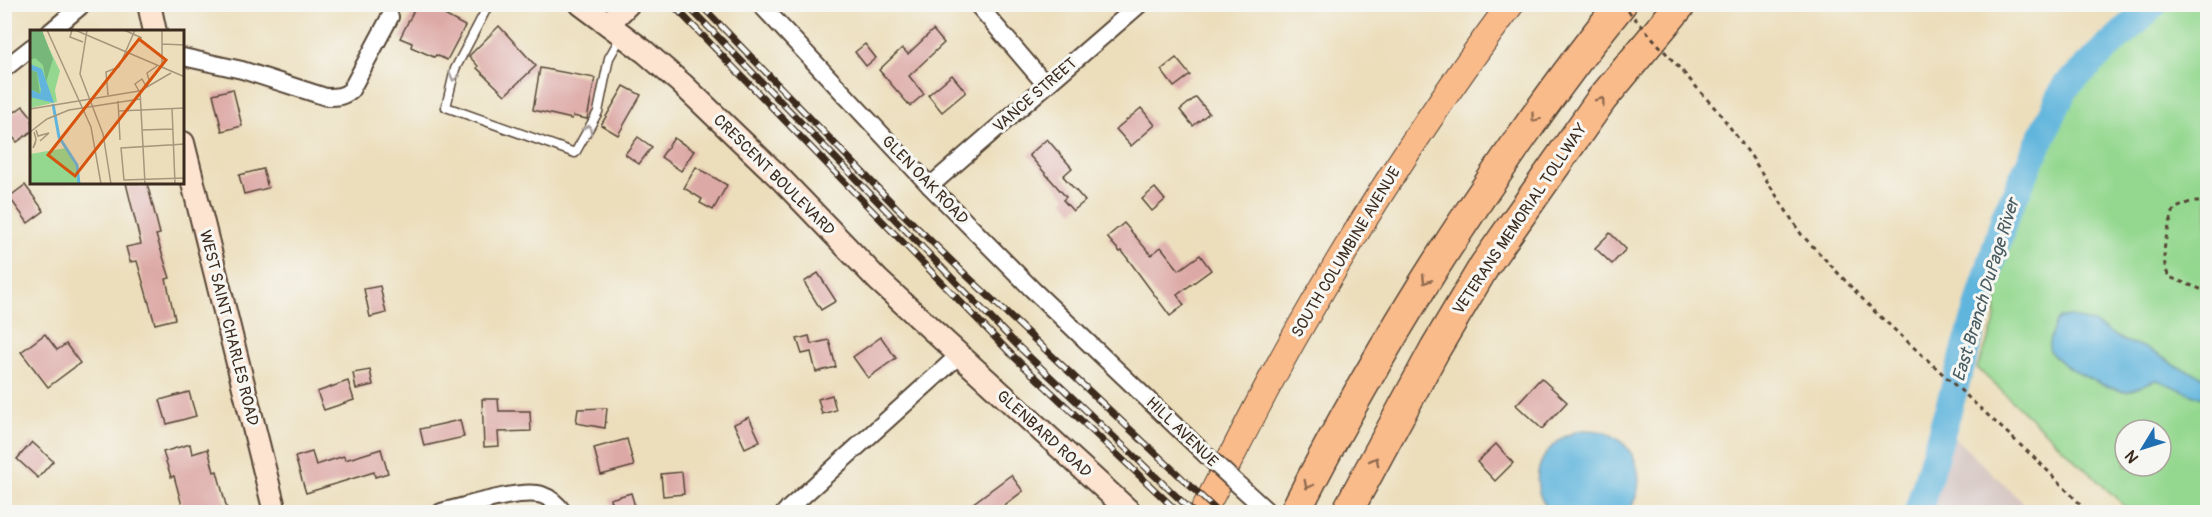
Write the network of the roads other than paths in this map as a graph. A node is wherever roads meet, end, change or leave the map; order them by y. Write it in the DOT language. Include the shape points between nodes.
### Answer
graph roads {
  1 [pos="83,4"];
  2 [pos="149,4"];
  3 [pos="489,4"];
  4 [pos="581,4"];
  5 [pos="628,4"];
  6 [pos="760,4"];
  7 [pos="977,4"];
  8 [pos="1140,4"];
  9 [pos="1511,4"];
  10 [pos="1622,4"];
  11 [pos="1681,4"];
  12 [pos="390,17"];
  13 [pos="615,29"];
  14 [pos="52,30"];
  15 [pos="155,30"];
  16 [pos="30,49"];
  17 [pos="184,57"];
  18 [pos="4,69"];
  19 [pos="1046,84"];
  20 [pos="184,147"];
  21 [pos="930,186"];
  22 [pos="1096,350"];
  23 [pos="958,356"];
  24 [pos="275,513"];
  25 [pos="441,513"];
  26 [pos="563,513"];
  27 [pos="785,513"];
  28 [pos="1130,513"];
  29 [pos="1203,513"];
  30 [pos="1268,513"];
  31 [pos="1294,513"];
  32 [pos="1347,513"];
  1 -- 14 [label="street"];
  2 -- 15 [label="street"];
  3 -- 13 [label="lane, one-way" via="455,69 446,107 575,153 598,112"];
  4 -- 13 [label="street, CRESCENT BOULEVARD"];
  5 -- 13 [label="street"];
  6 -- 21 [label="street, GLEN OAK ROAD"];
  7 -- 19 [label="street"];
  8 -- 19 [label="street, VANCE STREET"];
  9 -- 29 [label="main road, SOUTH COLUMBINE AVENUE" via="1376,201 1297,332"];
  10 -- 31 [label="highway, one-way" via="1564,77 1467,213 1397,326"];
  32 -- 11 [label="highway, VETERANS MEMORIAL TOLLWAY, one-way" via="1485,265 1601,100"];
  12 -- 17 [label="street" via="351,90 337,98"];
  13 -- 23 [label="street, CRESCENT BOULEVARD" via="682,84"];
  16 -- 18 [label="street"];
  19 -- 21 [label="street, VANCE STREET"];
  20 -- 24 [label="street, WEST SAINT CHARLES ROAD"];
  21 -- 22 [label="street, GLEN OAK ROAD"];
  22 -- 30 [label="street, HILL AVENUE, bridge"];
  23 -- 27 [label="street"];
  23 -- 28 [label="street, GLENBARD ROAD"];
  25 -- 26 [label="street" via="528,493 543,495"];
}
